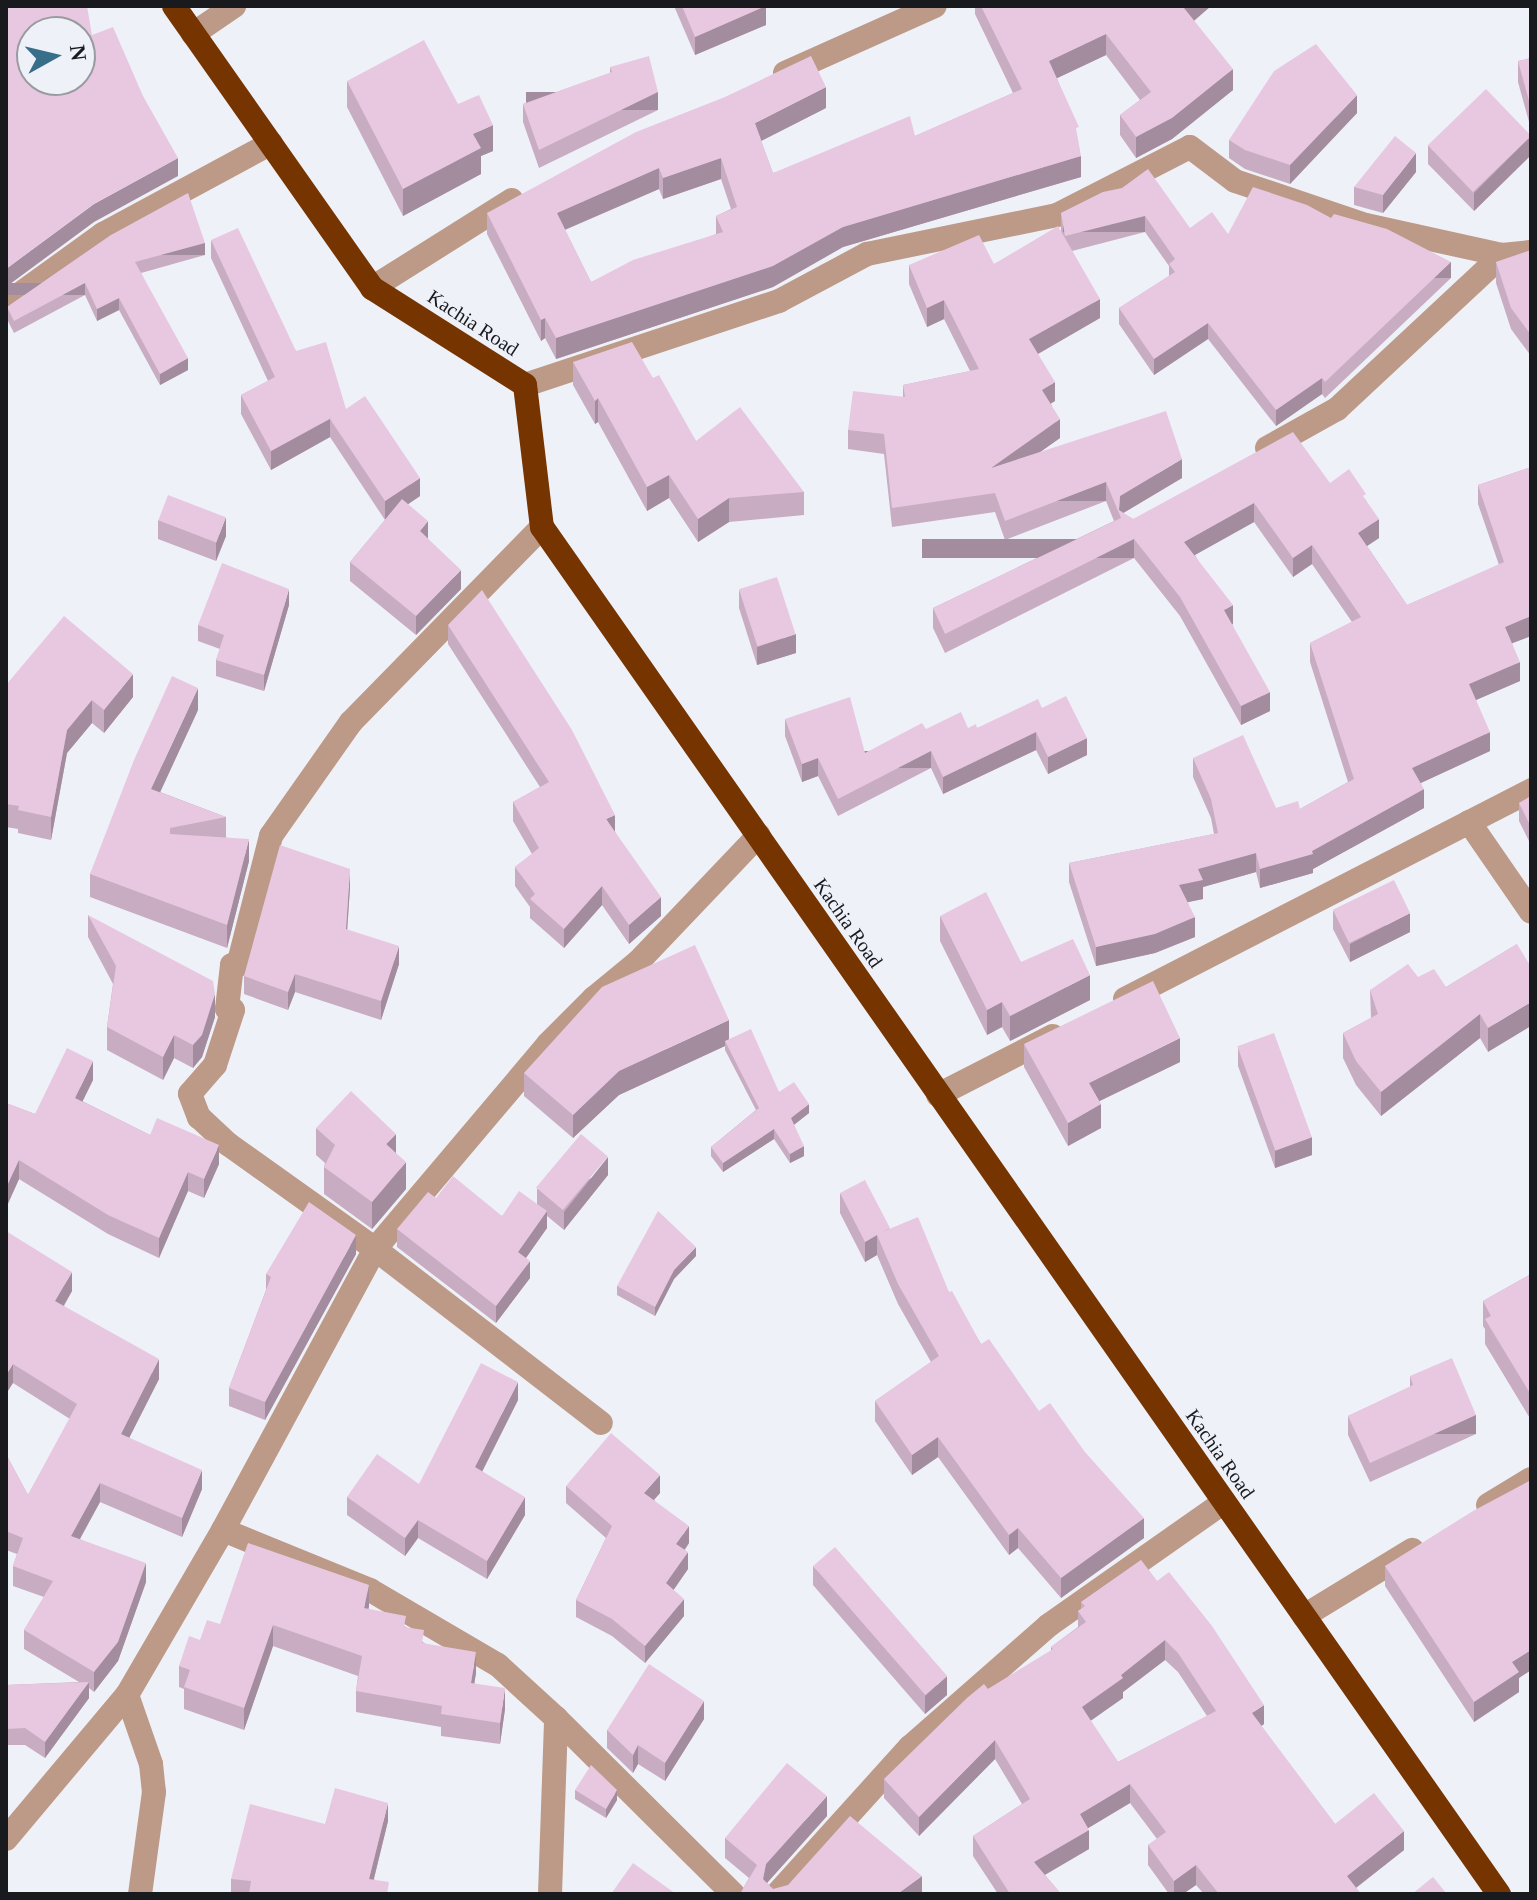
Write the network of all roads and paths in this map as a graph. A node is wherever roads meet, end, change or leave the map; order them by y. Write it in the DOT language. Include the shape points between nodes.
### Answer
graph roads {
  1 [pos="174,6"];
  2 [pos="234,6"];
  3 [pos="935,6"];
  4 [pos="895,15"];
  5 [pos="193,34"];
  6 [pos="757,85"];
  7 [pos="271,143"];
  8 [pos="532,189"];
  9 [pos="1531,252"];
  10 [pos="1502,255"];
  11 [pos="372,288"];
  12 [pos="6,304"];
  13 [pos="525,385"];
  14 [pos="1241,462"];
  15 [pos="542,527"];
  16 [pos="1531,790"];
  17 [pos="1469,822"];
  18 [pos="759,835"];
  19 [pos="1531,912"];
  20 [pos="1106,1009"];
  21 [pos="1078,1023"];
  22 [pos="938,1095"];
  23 [pos="375,1249"];
  24 [pos="601,1423"];
  25 [pos="1531,1479"];
  26 [pos="1224,1502"];
  27 [pos="1464,1519"];
  28 [pos="223,1530"];
  29 [pos="1437,1535"];
  30 [pos="1304,1616"];
  31 [pos="127,1695"];
  32 [pos="556,1718"];
  33 [pos="6,1839"];
  34 [pos="140,1894"];
  35 [pos="550,1894"];
  36 [pos="733,1894"];
  37 [pos="777,1894"];
  38 [pos="1499,1894"];
  1 -- 5 [label="highway, Kachia Road"];
  2 -- 5 [label="street"];
  3 -- 4 [label="street"];
  4 -- 6 [label="street"];
  5 -- 7 [label="highway, Kachia Road"];
  7 -- 11 [label="highway, Kachia Road"];
  7 -- 12 [label="street" via="103,234"];
  8 -- 11 [label="street"];
  9 -- 10 [label="street"];
  10 -- 13 [label="street" via="1366,225 1235,181 1190,147 1057,215 867,254 779,301"];
  10 -- 14 [label="street" via="1337,409"];
  11 -- 13 [label="highway, Kachia Road"];
  13 -- 15 [label="highway, Kachia Road"];
  15 -- 18 [label="highway, Kachia Road"];
  15 -- 23 [label="street" via="351,722 271,836 238,965 232,965 227,1009 233,1010 220,1052 190,1094 199,1117 228,1144"];
  16 -- 17 [label="street"];
  17 -- 19 [label="street"];
  17 -- 20 [label="street"];
  18 -- 22 [label="highway, Kachia Road"];
  18 -- 23 [label="street" via="638,962 548,1044"];
  21 -- 22 [label="street"];
  22 -- 26 [label="highway, Kachia Road"];
  23 -- 24 [label="street"];
  23 -- 28 [label="street"];
  25 -- 27 [label="street"];
  26 -- 30 [label="highway, Kachia Road"];
  26 -- 37 [label="street" via="1049,1625 922,1737"];
  28 -- 31 [label="street"];
  28 -- 32 [label="street" via="370,1590 498,1665"];
  29 -- 30 [label="street"];
  30 -- 38 [label="highway, Kachia Road"];
  31 -- 33 [label="street"];
  31 -- 34 [label="street" via="151,1764 154,1792"];
  32 -- 35 [label="street"];
  32 -- 36 [label="street"];
}
